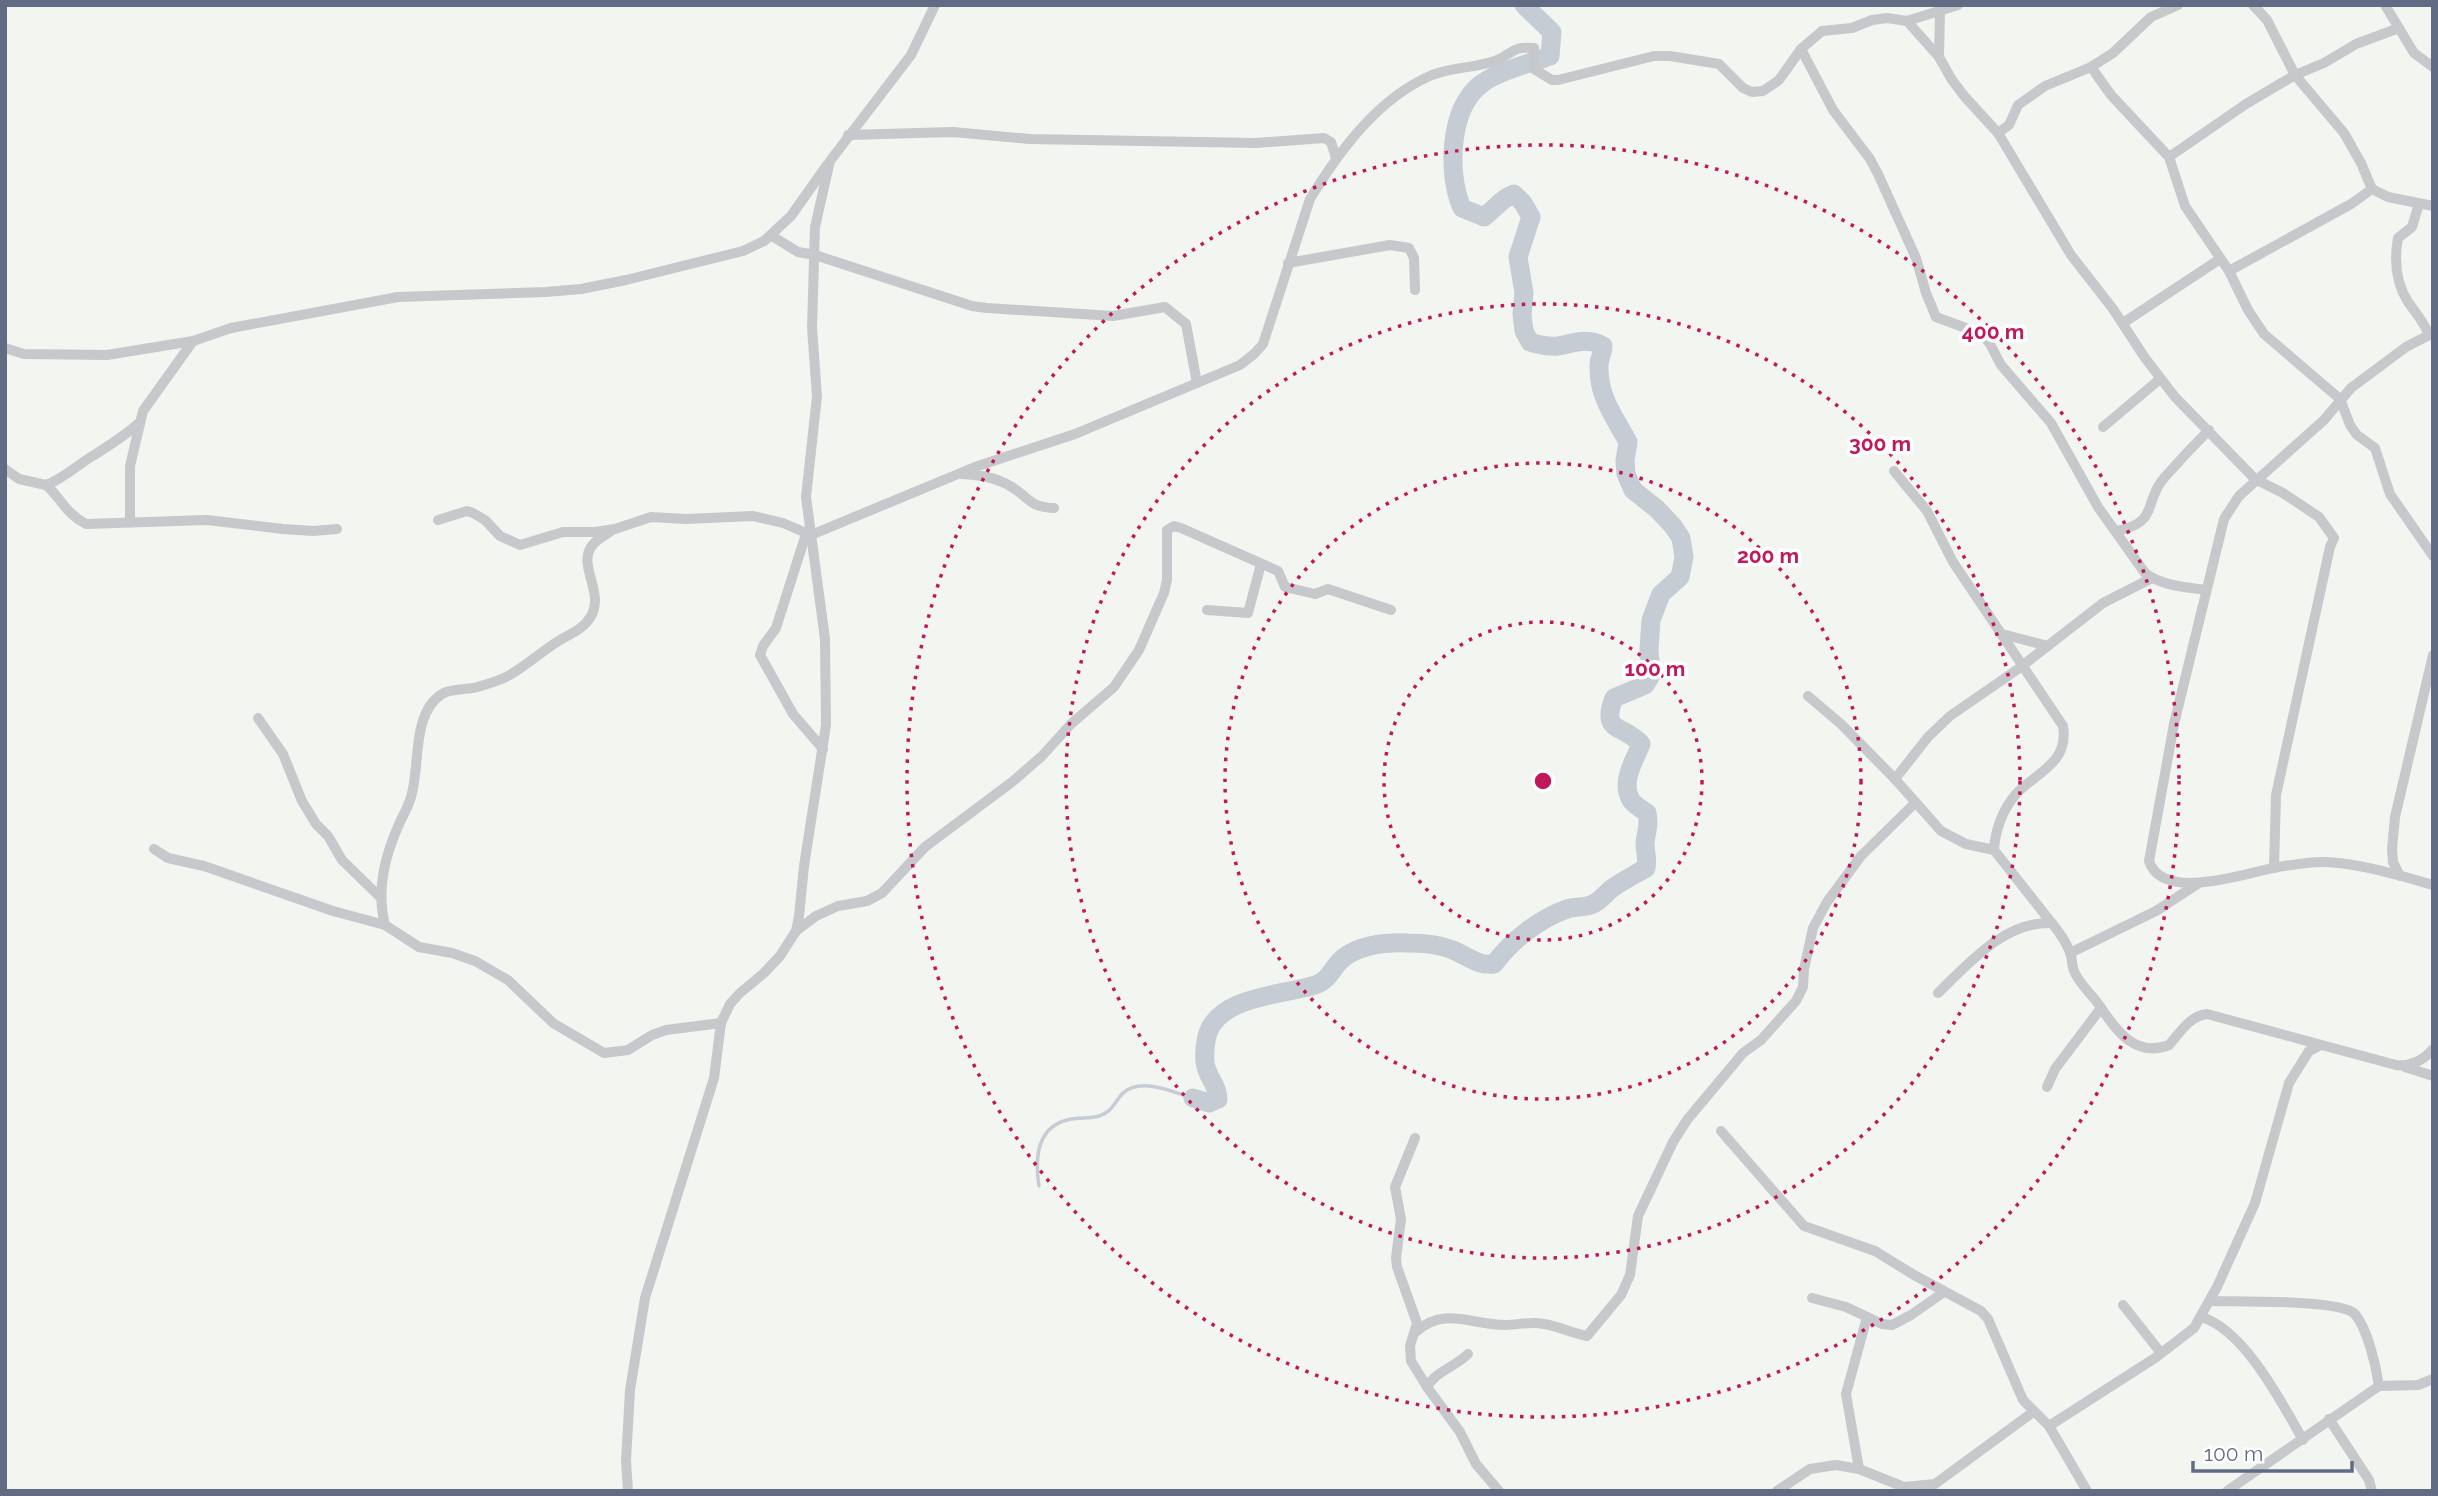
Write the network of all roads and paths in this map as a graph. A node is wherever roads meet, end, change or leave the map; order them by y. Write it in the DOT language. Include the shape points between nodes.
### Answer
graph roads {
  1 [pos="935,5"];
  2 [pos="1958,5"];
  3 [pos="2178,5"];
  4 [pos="2253,5"];
  5 [pos="2385,5"];
  6 [pos="1940,11"];
  7 [pos="1907,21"];
  8 [pos="2399,28"];
  9 [pos="1801,48"];
  10 [pos="1939,57"];
  11 [pos="2091,67"];
  12 [pos="2433,67"];
  13 [pos="2295,75"];
  14 [pos="1998,133"];
  15 [pos="848,135"];
  16 [pos="2169,157"];
  17 [pos="1336,158"];
  18 [pos="830,161"];
  19 [pos="2372,189"];
  20 [pos="2418,204"];
  21 [pos="2433,206"];
  22 [pos="772,236"];
  23 [pos="815,256"];
  24 [pos="2220,259"];
  25 [pos="1288,263"];
  26 [pos="2229,271"];
  27 [pos="1415,290"];
  28 [pos="2123,323"];
  29 [pos="2431,334"];
  30 [pos="193,341"];
  31 [pos="5,348"];
  32 [pos="2160,379"];
  33 [pos="1196,383"];
  34 [pos="2340,399"];
  35 [pos="139,422"];
  36 [pos="2103,427"];
  37 [pos="2209,430"];
  38 [pos="5,469"];
  39 [pos="1894,471"];
  40 [pos="960,474"];
  41 [pos="2255,479"];
  42 [pos="46,485"];
  43 [pos="1054,508"];
  44 [pos="438,520"];
  45 [pos="130,521"];
  46 [pos="337,528"];
  47 [pos="613,529"];
  48 [pos="2118,531"];
  49 [pos="808,535"];
  50 [pos="2433,556"];
  51 [pos="1261,564"];
  52 [pos="2152,578"];
  53 [pos="2206,590"];
  54 [pos="1207,610"];
  55 [pos="1391,610"];
  56 [pos="2002,634"];
  57 [pos="2048,646"];
  58 [pos="2433,655"];
  59 [pos="2023,665"];
  60 [pos="1808,696"];
  61 [pos="258,718"];
  62 [pos="823,749"];
  63 [pos="1895,779"];
  64 [pos="1915,803"];
  65 [pos="154,849"];
  66 [pos="1994,850"];
  67 [pos="2274,868"];
  68 [pos="2400,876"];
  69 [pos="2199,883"];
  70 [pos="2433,885"];
  71 [pos="381,898"];
  72 [pos="2052,923"];
  73 [pos="385,925"];
  74 [pos="796,931"];
  75 [pos="2070,953"];
  76 [pos="1938,993"];
  77 [pos="2101,1008"];
  78 [pos="721,1023"];
  79 [pos="2321,1045"];
  80 [pos="2433,1049"];
  81 [pos="2405,1066"];
  82 [pos="2433,1076"];
  83 [pos="2047,1087"];
  84 [pos="1721,1130"];
  85 [pos="1415,1138"];
  86 [pos="1944,1292"];
  87 [pos="1812,1298"];
  88 [pos="2209,1301"];
  89 [pos="2123,1305"];
  90 [pos="1867,1317"];
  91 [pos="2201,1317"];
  92 [pos="1416,1332"];
  93 [pos="2161,1353"];
  94 [pos="1468,1354"];
  95 [pos="2433,1379"];
  96 [pos="1427,1387"];
  97 [pos="2379,1387"];
  98 [pos="2033,1412"];
  99 [pos="2329,1419"];
  100 [pos="2049,1426"];
  101 [pos="2304,1440"];
  102 [pos="1859,1469"];
  103 [pos="628,1491"];
  104 [pos="1499,1491"];
  105 [pos="1777,1491"];
  106 [pos="2087,1491"];
  107 [pos="2227,1491"];
  108 [pos="2372,1491"];
  1 -- 15 [label="street" via="911,55"];
  2 -- 6 [label="street"];
  3 -- 11 [label="street" via="2151,17"];
  4 -- 13 [label="street" via="2267,20"];
  5 -- 8 [label="street"];
  6 -- 7 [label="street"];
  6 -- 10 [label="street"];
  7 -- 9 [label="street" via="1887,18 1822,31"];
  7 -- 10 [label="street"];
  8 -- 12 [label="street" via="2414,53"];
  8 -- 13 [label="street"];
  9 -- 17 [label="street" via="1779,80 1763,91 1752,92 1719,64 1670,56 1552,80 1534,69 1534,48 1519,46 1496,61 1434,74 1408,87 1365,123"];
  9 -- 48 [label="street" via="1833,110 1878,174 1916,258 1933,312 1941,320 1982,334 2001,365 2051,423 2098,507"];
  10 -- 14 [label="street" via="1952,80"];
  11 -- 14 [label="street" via="2045,86 2018,105 2009,125"];
  11 -- 16 [label="street"];
  13 -- 16 [label="street"];
  13 -- 19 [label="street" via="2344,133"];
  14 -- 28 [label="street" via="2071,255"];
  15 -- 17 [label="street" via="953,132 1030,139 1256,143 1324,138 1331,142"];
  15 -- 18 [label="street"];
  16 -- 24 [label="street" via="2185,206"];
  17 -- 25 [label="street" via="1310,199"];
  18 -- 22 [label="street"];
  18 -- 23 [label="street" via="816,227"];
  19 -- 20 [label="street"];
  19 -- 26 [label="street"];
  20 -- 21 [label="street"];
  20 -- 29 [label="street" via="2412,228 2398,238 2397,275"];
  22 -- 23 [label="street" via="800,253"];
  22 -- 30 [label="street" via="743,251 581,289 398,297 231,328"];
  23 -- 33 [label="street" via="984,307 1113,316 1165,307 1186,324"];
  23 -- 49 [label="street" via="812,328 817,396 806,497"];
  24 -- 26 [label="street"];
  24 -- 28 [label="street"];
  25 -- 27 [label="street" via="1390,244 1405,246 1414,258"];
  25 -- 33 [label="street" via="1263,344 1240,365"];
  26 -- 34 [label="street" via="2264,334"];
  28 -- 32 [label="street"];
  29 -- 34 [label="street" via="2406,347"];
  30 -- 31 [label="street" via="107,355 24,354"];
  30 -- 35 [label="street"];
  32 -- 36 [label="street"];
  32 -- 37 [label="street"];
  33 -- 40 [label="street" via="1075,434"];
  34 -- 41 [label="street" via="2324,420"];
  34 -- 50 [label="street" via="2357,435 2375,448 2396,505"];
  35 -- 42 [label="street" via="113,445"];
  35 -- 45 [label="street" via="130,466"];
  37 -- 41 [label="street"];
  37 -- 48 [label="street" via="2162,481 2141,522"];
  38 -- 42 [label="street" via="19,479"];
  39 -- 56 [label="street" via="1927,511 1953,562"];
  40 -- 43 [label="street" via="995,478 1033,505"];
  40 -- 49 [label="street"];
  41 -- 53 [label="street" via="2224,519"];
  41 -- 67 [label="street" via="2319,517 2334,538 2276,794"];
  42 -- 45 [label="street" via="62,506 86,524"];
  44 -- 47 [label="street" via="467,511 520,545 563,532"];
  45 -- 46 [label="street" via="207,520 313,531"];
  47 -- 49 [label="street" via="651,517 753,516"];
  47 -- 71 [label="street" via="588,551 595,605 580,629 505,678 443,692 431,706 419,731 412,794 389,849"];
  48 -- 52 [label="street" via="2138,565"];
  49 -- 62 [label="street" via="825,639"];
  49 -- 62 [label="street" via="776,628 760,655 793,714"];
  51 -- 54 [label="street" via="1248,613"];
  51 -- 55 [label="street" via="1280,573 1285,587 1315,594 1328,589"];
  51 -- 74 [label="street" via="1181,528 1167,530 1164,593 1139,650 1114,687 1012,782 925,847 882,893 838,906"];
  52 -- 53 [label="street"];
  52 -- 57 [label="street" via="2103,603"];
  53 -- 69 [label="street" via="2174,724 2149,861 2156,874"];
  56 -- 57 [label="street"];
  56 -- 59 [label="street"];
  57 -- 59 [label="street"];
  58 -- 68 [label="street" via="2395,817 2393,862"];
  59 -- 63 [label="street" via="1950,716"];
  59 -- 66 [label="street" via="2063,726 2065,740 2052,764 2016,794 1997,829"];
  60 -- 63 [label="street"];
  61 -- 71 [label="street" via="283,754 316,824 342,860"];
  62 -- 74 [label="street"];
  63 -- 64 [label="street"];
  64 -- 66 [label="street" via="1947,836"];
  64 -- 92 [label="street" via="1861,856 1827,902 1813,928 1803,987 1796,1001 1761,1040 1742,1053 1673,1142 1638,1216 1630,1275 1621,1295 1587,1336 1538,1323 1504,1325 1455,1317 1434,1320"];
  65 -- 73 [label="street" via="169,858"];
  66 -- 72 [label="street"];
  67 -- 68 [label="street" via="2325,862"];
  67 -- 69 [label="street"];
  68 -- 70 [label="street"];
  69 -- 75 [label="street" via="2156,911"];
  71 -- 73 [label="street"];
  72 -- 75 [label="street"];
  72 -- 76 [label="street" via="2036,922 2013,930"];
  73 -- 78 [label="street" via="419,947 458,955 498,973 553,1023 604,1053 628,1050 666,1030"];
  74 -- 78 [label="street" via="780,956 730,1004"];
  75 -- 77 [label="street" via="2073,970"];
  77 -- 79 [label="street" via="2128,1042 2139,1046 2169,1045 2192,1019 2207,1014"];
  77 -- 83 [label="street" via="2055,1069"];
  78 -- 103 [label="street" via="715,1078 645,1298 629,1390"];
  79 -- 81 [label="street"];
  79 -- 88 [label="street" via="2309,1051 2289,1083 2255,1203"];
  80 -- 81 [label="street"];
  81 -- 82 [label="street"];
  84 -- 86 [label="street" via="1804,1226 1875,1251"];
  85 -- 92 [label="street" via="1395,1187 1401,1219 1396,1258 1418,1323"];
  86 -- 90 [label="street" via="1892,1325"];
  86 -- 98 [label="street" via="1988,1319 2016,1388"];
  87 -- 90 [label="street"];
  88 -- 91 [label="street"];
  88 -- 97 [label="street" via="2302,1303 2353,1312 2367,1340"];
  89 -- 93 [label="street"];
  90 -- 102 [label="street" via="1846,1394"];
  91 -- 93 [label="street" via="2182,1339"];
  91 -- 101 [label="street" via="2233,1335 2278,1395"];
  92 -- 96 [label="street" via="1410,1357"];
  93 -- 100 [label="street"];
  94 -- 96 [label="street"];
  95 -- 97 [label="street" via="2418,1385"];
  96 -- 104 [label="street" via="1460,1432 1476,1464"];
  97 -- 99 [label="street"];
  98 -- 100 [label="street"];
  98 -- 102 [label="street" via="1935,1484 1904,1487"];
  99 -- 101 [label="street"];
  99 -- 108 [label="street"];
  100 -- 106 [label="street"];
  101 -- 107 [label="street"];
  102 -- 105 [label="street" via="1848,1465 1810,1469"];
}
